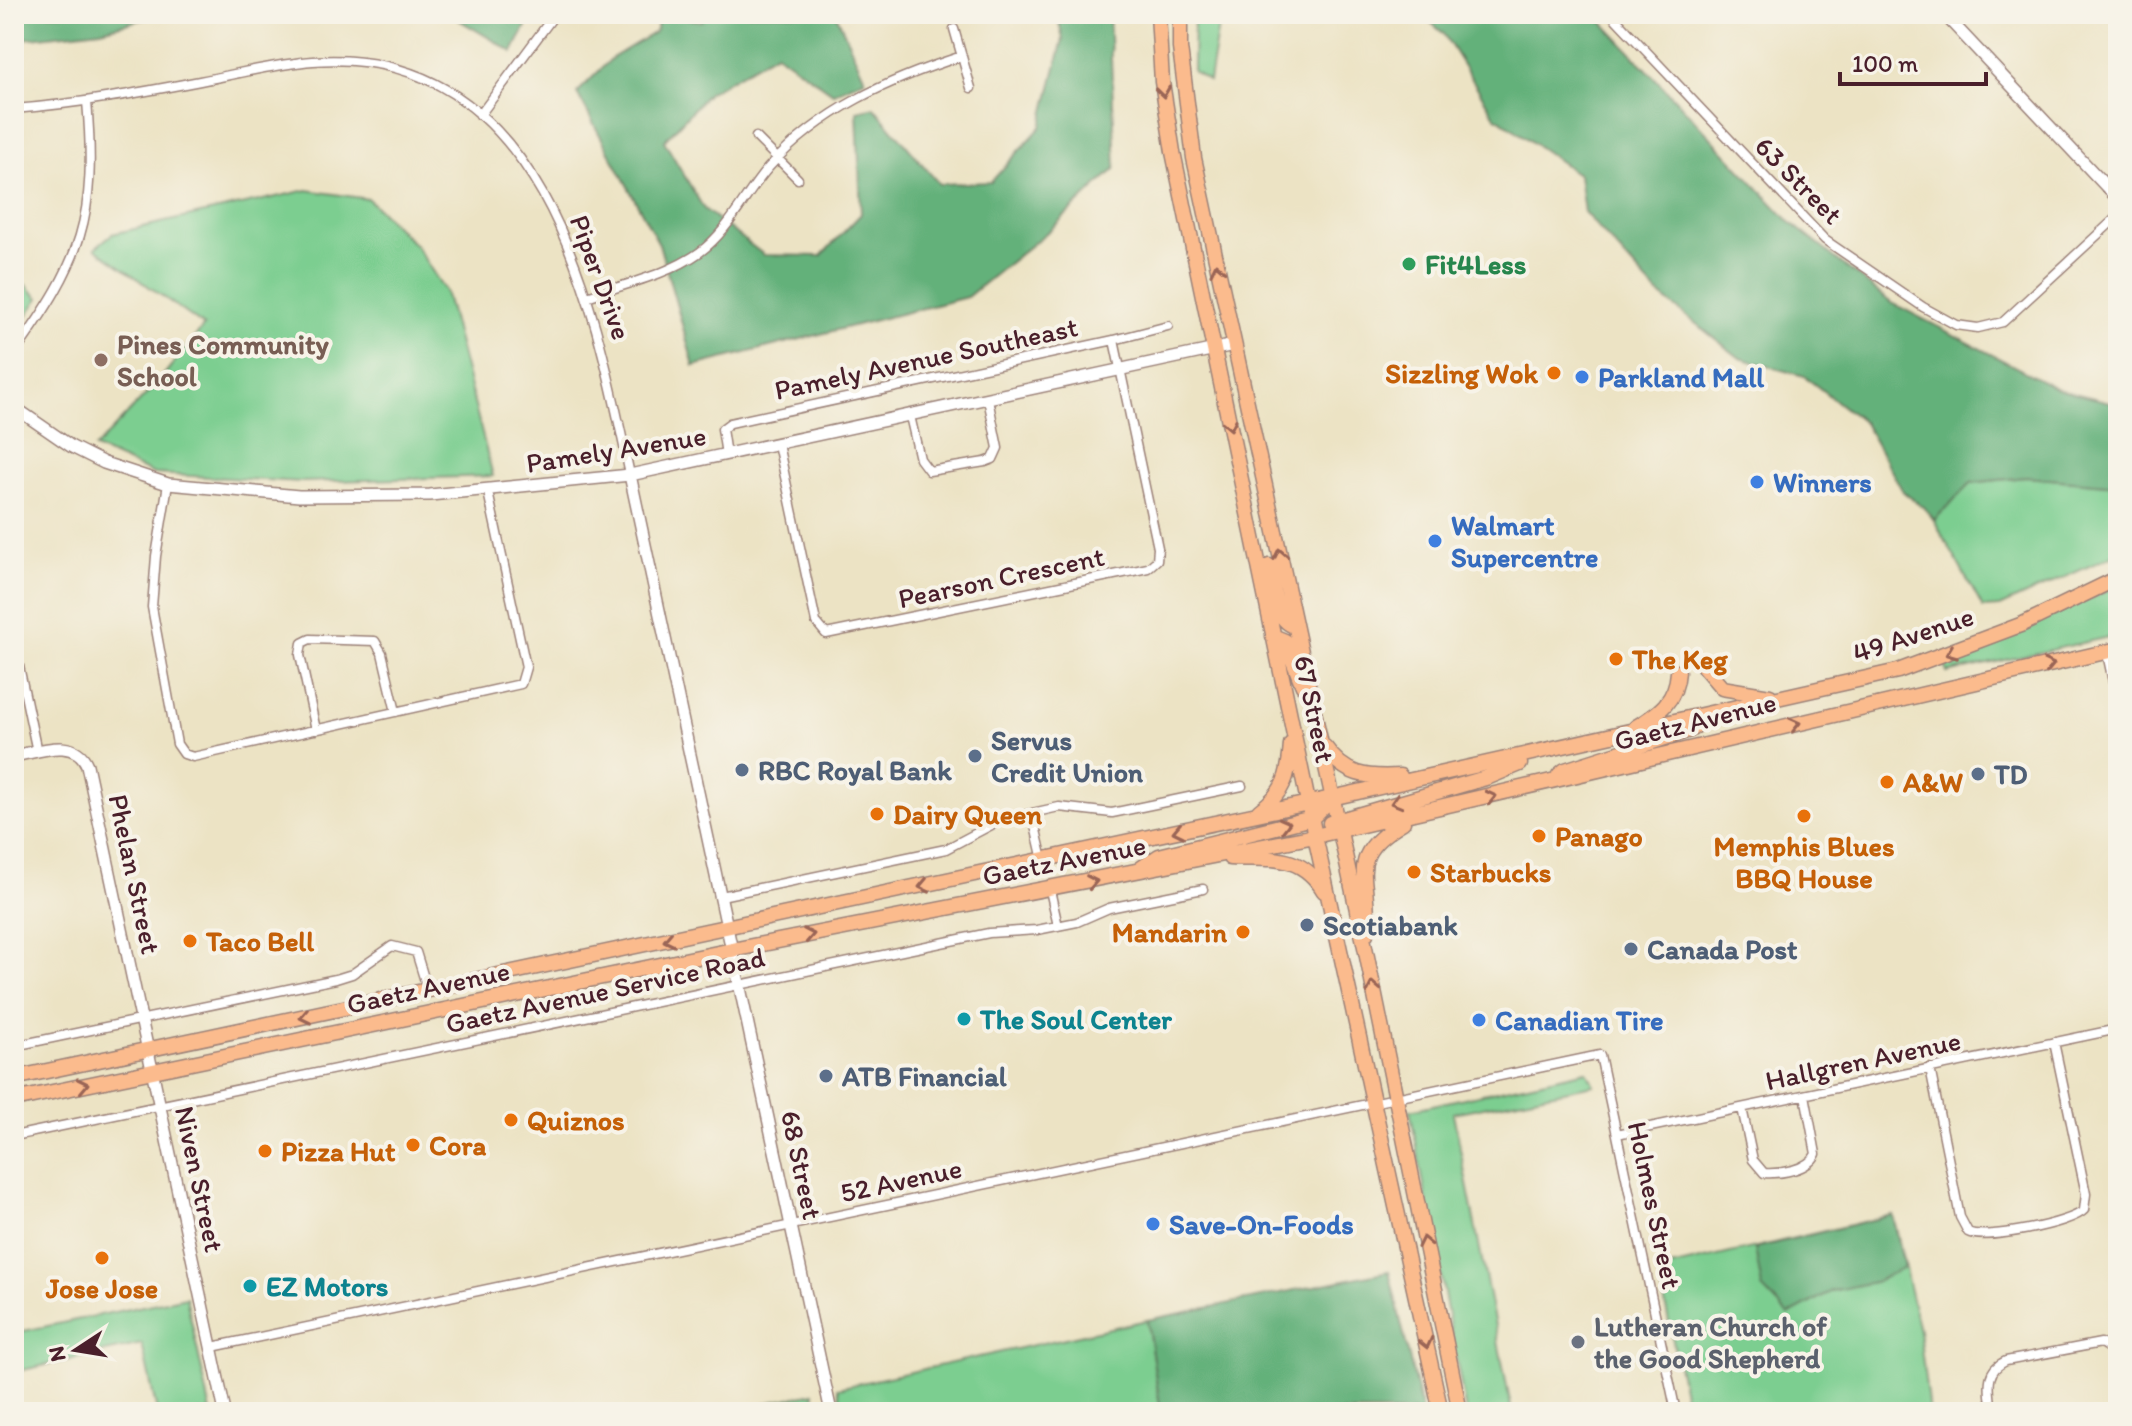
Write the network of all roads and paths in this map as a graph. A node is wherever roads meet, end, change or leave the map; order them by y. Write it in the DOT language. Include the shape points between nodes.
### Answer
graph roads {
  1 [pos="555,14"];
  2 [pos="1158,14"];
  3 [pos="1180,14"];
  4 [pos="1611,14"];
  5 [pos="1944,14"];
  6 [pos="954,29"];
  7 [pos="962,56"];
  8 [pos="971,88"];
  9 [pos="87,101"];
  10 [pos="14,109"];
  11 [pos="480,115"];
  12 [pos="756,137"];
  13 [pos="778,158"];
  14 [pos="798,179"];
  15 [pos="2118,199"];
  16 [pos="2118,216"];
  17 [pos="587,297"];
  18 [pos="1168,326"];
  19 [pos="1114,340"];
  20 [pos="1234,345"];
  21 [pos="1215,349"];
  22 [pos="14,354"];
  23 [pos="1121,370"];
  24 [pos="988,399"];
  25 [pos="14,407"];
  26 [pos="910,416"];
  27 [pos="778,444"];
  28 [pos="726,455"];
  29 [pos="630,475"];
  30 [pos="168,484"];
  31 [pos="488,492"];
  32 [pos="1249,517"];
  33 [pos="2118,578"];
  34 [pos="14,625"];
  35 [pos="1295,626"];
  36 [pos="1273,636"];
  37 [pos="14,647"];
  38 [pos="2113,650"];
  39 [pos="1704,667"];
  40 [pos="1678,672"];
  41 [pos="1782,697"];
  42 [pos="2118,698"];
  43 [pos="1311,701"];
  44 [pos="396,712"];
  45 [pos="1713,713"];
  46 [pos="1291,723"];
  47 [pos="316,730"];
  48 [pos="1626,733"];
  49 [pos="1320,740"];
  50 [pos="1550,751"];
  51 [pos="37,752"];
  52 [pos="14,756"];
  53 [pos="1440,774"];
  54 [pos="1550,783"];
  55 [pos="1242,786"];
  56 [pos="1332,798"];
  57 [pos="1310,811"];
  58 [pos="1032,813"];
  59 [pos="1254,815"];
  60 [pos="1415,815"];
  61 [pos="1338,825"];
  62 [pos="1315,836"];
  63 [pos="1206,858"];
  64 [pos="1043,860"];
  65 [pos="1133,874"];
  66 [pos="1203,889"];
  67 [pos="1050,890"];
  68 [pos="721,896"];
  69 [pos="1329,898"];
  70 [pos="1058,926"];
  71 [pos="728,928"];
  72 [pos="1365,947"];
  73 [pos="732,950"];
  74 [pos="740,985"];
  75 [pos="428,991"];
  76 [pos="141,1018"];
  77 [pos="2118,1029"];
  78 [pos="2054,1042"];
  79 [pos="14,1046"];
  80 [pos="148,1050"];
  81 [pos="1600,1055"];
  82 [pos="1930,1068"];
  83 [pos="153,1070"];
  84 [pos="14,1078"];
  85 [pos="1805,1095"];
  86 [pos="1395,1098"];
  87 [pos="14,1100"];
  88 [pos="1374,1102"];
  89 [pos="160,1106"];
  90 [pos="1742,1108"];
  91 [pos="1617,1134"];
  92 [pos="14,1136"];
  93 [pos="791,1225"];
  94 [pos="212,1347"];
  95 [pos="2118,1376"];
  96 [pos="225,1412"];
  97 [pos="831,1412"];
  98 [pos="1441,1412"];
  99 [pos="1460,1412"];
  100 [pos="1676,1412"];
  101 [pos="1992,1412"];
  1 -- 11 [label="street"];
  2 -- 21 [label="main road, 67 Street, one-way" via="1173,152"];
  20 -- 3 [label="main road, 67 Street, one-way" via="1188,126"];
  4 -- 16 [label="street, 63 Street" via="1825,240 1941,318 1968,328 1988,327 2010,316"];
  5 -- 15 [label="street"];
  6 -- 7 [label="street"];
  7 -- 8 [label="street"];
  7 -- 13 [label="street" via="865,93 823,119"];
  9 -- 10 [label="street, Piper Drive"];
  9 -- 11 [label="street, Piper Drive" via="325,61 411,75"];
  9 -- 22 [label="street" via="92,172 82,237 62,284"];
  11 -- 17 [label="street, Piper Drive" via="531,173 568,243"];
  12 -- 13 [label="street"];
  13 -- 14 [label="street"];
  13 -- 17 [label="street" via="699,253 670,269"];
  17 -- 29 [label="street, Piper Drive"];
  18 -- 19 [label="street, Pamely Avenue Southeast"];
  19 -- 23 [label="street, Pearson Crescent"];
  19 -- 28 [label="street, Pamely Avenue Southeast" via="730,423 722,429"];
  20 -- 21 [label="street, Pamely Avenue"];
  35 -- 20 [label="main road, 67 Street, one-way"];
  21 -- 23 [label="street, Pamely Avenue"];
  21 -- 32 [label="main road, 67 Street, one-way"];
  23 -- 24 [label="street, Pamely Avenue"];
  23 -- 27 [label="street, Pearson Crescent" via="1158,556 1148,568 826,634 817,626"];
  24 -- 26 [label="street, Pamely Avenue"];
  24 -- 26 [label="street" via="998,448 985,462 929,471 920,459"];
  25 -- 30 [label="street, Pamely Avenue" via="93,458"];
  26 -- 27 [label="street, Pamely Avenue"];
  27 -- 28 [label="street, Pamely Avenue"];
  28 -- 29 [label="street, Pamely Avenue"];
  29 -- 31 [label="street, Pamely Avenue"];
  29 -- 68 [label="street, Piper Drive"];
  30 -- 31 [label="street, Pamely Avenue" via="312,497"];
  30 -- 47 [label="street" via="152,607 178,748 193,757"];
  31 -- 44 [label="street" via="526,667 524,680 512,688"];
  32 -- 35 [label="main road" via="1264,547 1280,612"];
  32 -- 36 [label="main road, 67 Street"];
  33 -- 41 [label="main road, 49 Avenue, one-way" via="1942,656"];
  34 -- 37 [label="street"];
  35 -- 43 [label="main road, 67 Street"];
  36 -- 43 [label="main road" via="1285,641"];
  36 -- 46 [label="main road, 67 Street"];
  37 -- 51 [label="street"];
  38 -- 42 [label="street"];
  54 -- 38 [label="main road, Gaetz Avenue, one-way"];
  39 -- 41 [label="main road" via="1728,690"];
  40 -- 48 [label="main road" via="1669,703"];
  41 -- 45 [label="main road, 49 Avenue"];
  43 -- 49 [label="main road, 67 Street"];
  44 -- 47 [label="street"];
  44 -- 47 [label="street" via="375,641 310,639 302,643 300,655"];
  45 -- 48 [label="main road, Gaetz Avenue"];
  45 -- 54 [label="main road" via="1690,730 1565,770"];
  46 -- 57 [label="main road, 67 Street"];
  46 -- 59 [label="main road" via="1287,779 1276,798"];
  48 -- 50 [label="main road, Gaetz Avenue"];
  49 -- 53 [label="main road" via="1337,764 1352,774"];
  49 -- 56 [label="main road, 67 Street"];
  50 -- 53 [label="main road, Gaetz Avenue"];
  50 -- 61 [label="main road, one-way" via="1489,777"];
  51 -- 52 [label="street"];
  51 -- 76 [label="street, Phelan Street" via="69,748 87,765"];
  53 -- 56 [label="main road, Gaetz Avenue"];
  60 -- 54 [label="main road, Gaetz Avenue, one-way"];
  55 -- 58 [label="street" via="1112,813 1066,807"];
  56 -- 57 [label="main road"];
  56 -- 61 [label="main road, 67 Street"];
  57 -- 59 [label="main road, Gaetz Avenue"];
  57 -- 62 [label="main road, 67 Street"];
  65 -- 57 [label="main road, one-way" via="1159,856"];
  58 -- 64 [label="street"];
  58 -- 68 [label="street" via="1001,820 946,849"];
  59 -- 64 [label="main road, Gaetz Avenue, one-way"];
  60 -- 61 [label="main road, Gaetz Avenue"];
  60 -- 72 [label="main road" via="1380,836 1367,851"];
  61 -- 62 [label="main road"];
  61 -- 72 [label="main road, 67 Street"];
  62 -- 63 [label="main road, Gaetz Avenue"];
  62 -- 69 [label="main road, 67 Street"];
  63 -- 65 [label="main road, Gaetz Avenue"];
  63 -- 69 [label="main road" via="1295,862 1312,874"];
  64 -- 71 [label="main road, Gaetz Avenue, one-way"];
  67 -- 65 [label="main road, Gaetz Avenue, one-way"];
  66 -- 70 [label="street, Gaetz Avenue Service Road" via="1109,908"];
  67 -- 70 [label="street"];
  73 -- 67 [label="main road, Gaetz Avenue, one-way"];
  68 -- 71 [label="street, Piper Drive"];
  69 -- 88 [label="main road, 67 Street"];
  70 -- 74 [label="street, Gaetz Avenue Service Road" via="989,933"];
  71 -- 73 [label="street, Piper Drive"];
  71 -- 75 [label="main road, Gaetz Avenue, one-way"];
  86 -- 72 [label="main road, 67 Street, one-way"];
  73 -- 74 [label="street, 68 Street"];
  73 -- 83 [label="main road, Gaetz Avenue"];
  74 -- 89 [label="street, Gaetz Avenue Service Road"];
  74 -- 93 [label="street, 68 Street"];
  75 -- 76 [label="street, Gaetz Avenue Service Road" via="416,952 392,946 344,977"];
  75 -- 80 [label="main road, Gaetz Avenue, one-way"];
  76 -- 79 [label="street, Gaetz Avenue Service Road"];
  76 -- 80 [label="street, Phelan Street"];
  77 -- 78 [label="street, Hallgren Avenue"];
  78 -- 82 [label="street, Hallgren Avenue"];
  78 -- 82 [label="street" via="2087,1199 2081,1214 2057,1222 1986,1236 1968,1232 1960,1217"];
  80 -- 83 [label="street, Niven Street"];
  80 -- 84 [label="main road, Gaetz Avenue"];
  81 -- 86 [label="street, 52 Avenue"];
  81 -- 91 [label="street, Holmes Street"];
  82 -- 85 [label="street, Hallgren Avenue"];
  87 -- 83 [label="main road, Gaetz Avenue, one-way"];
  83 -- 89 [label="street, Niven Street"];
  85 -- 90 [label="street, Hallgren Avenue"];
  85 -- 90 [label="street" via="1816,1154 1807,1165 1775,1173 1764,1173 1754,1164"];
  86 -- 88 [label="street, 52 Avenue"];
  99 -- 86 [label="main road, 67 Street, one-way"];
  88 -- 93 [label="street, 52 Avenue"];
  88 -- 98 [label="main road, 67 Street, one-way"];
  89 -- 92 [label="street, Gaetz Avenue Service Road"];
  89 -- 94 [label="street, Niven Street"];
  90 -- 91 [label="street, Hallgren Avenue"];
  91 -- 100 [label="street, Holmes Street"];
  93 -- 94 [label="street, 52 Avenue"];
  93 -- 97 [label="street, 68 Street"];
  94 -- 96 [label="street, Niven Street"];
  95 -- 101 [label="street" via="2111,1350 2101,1343 2006,1361 1989,1376"];
}
